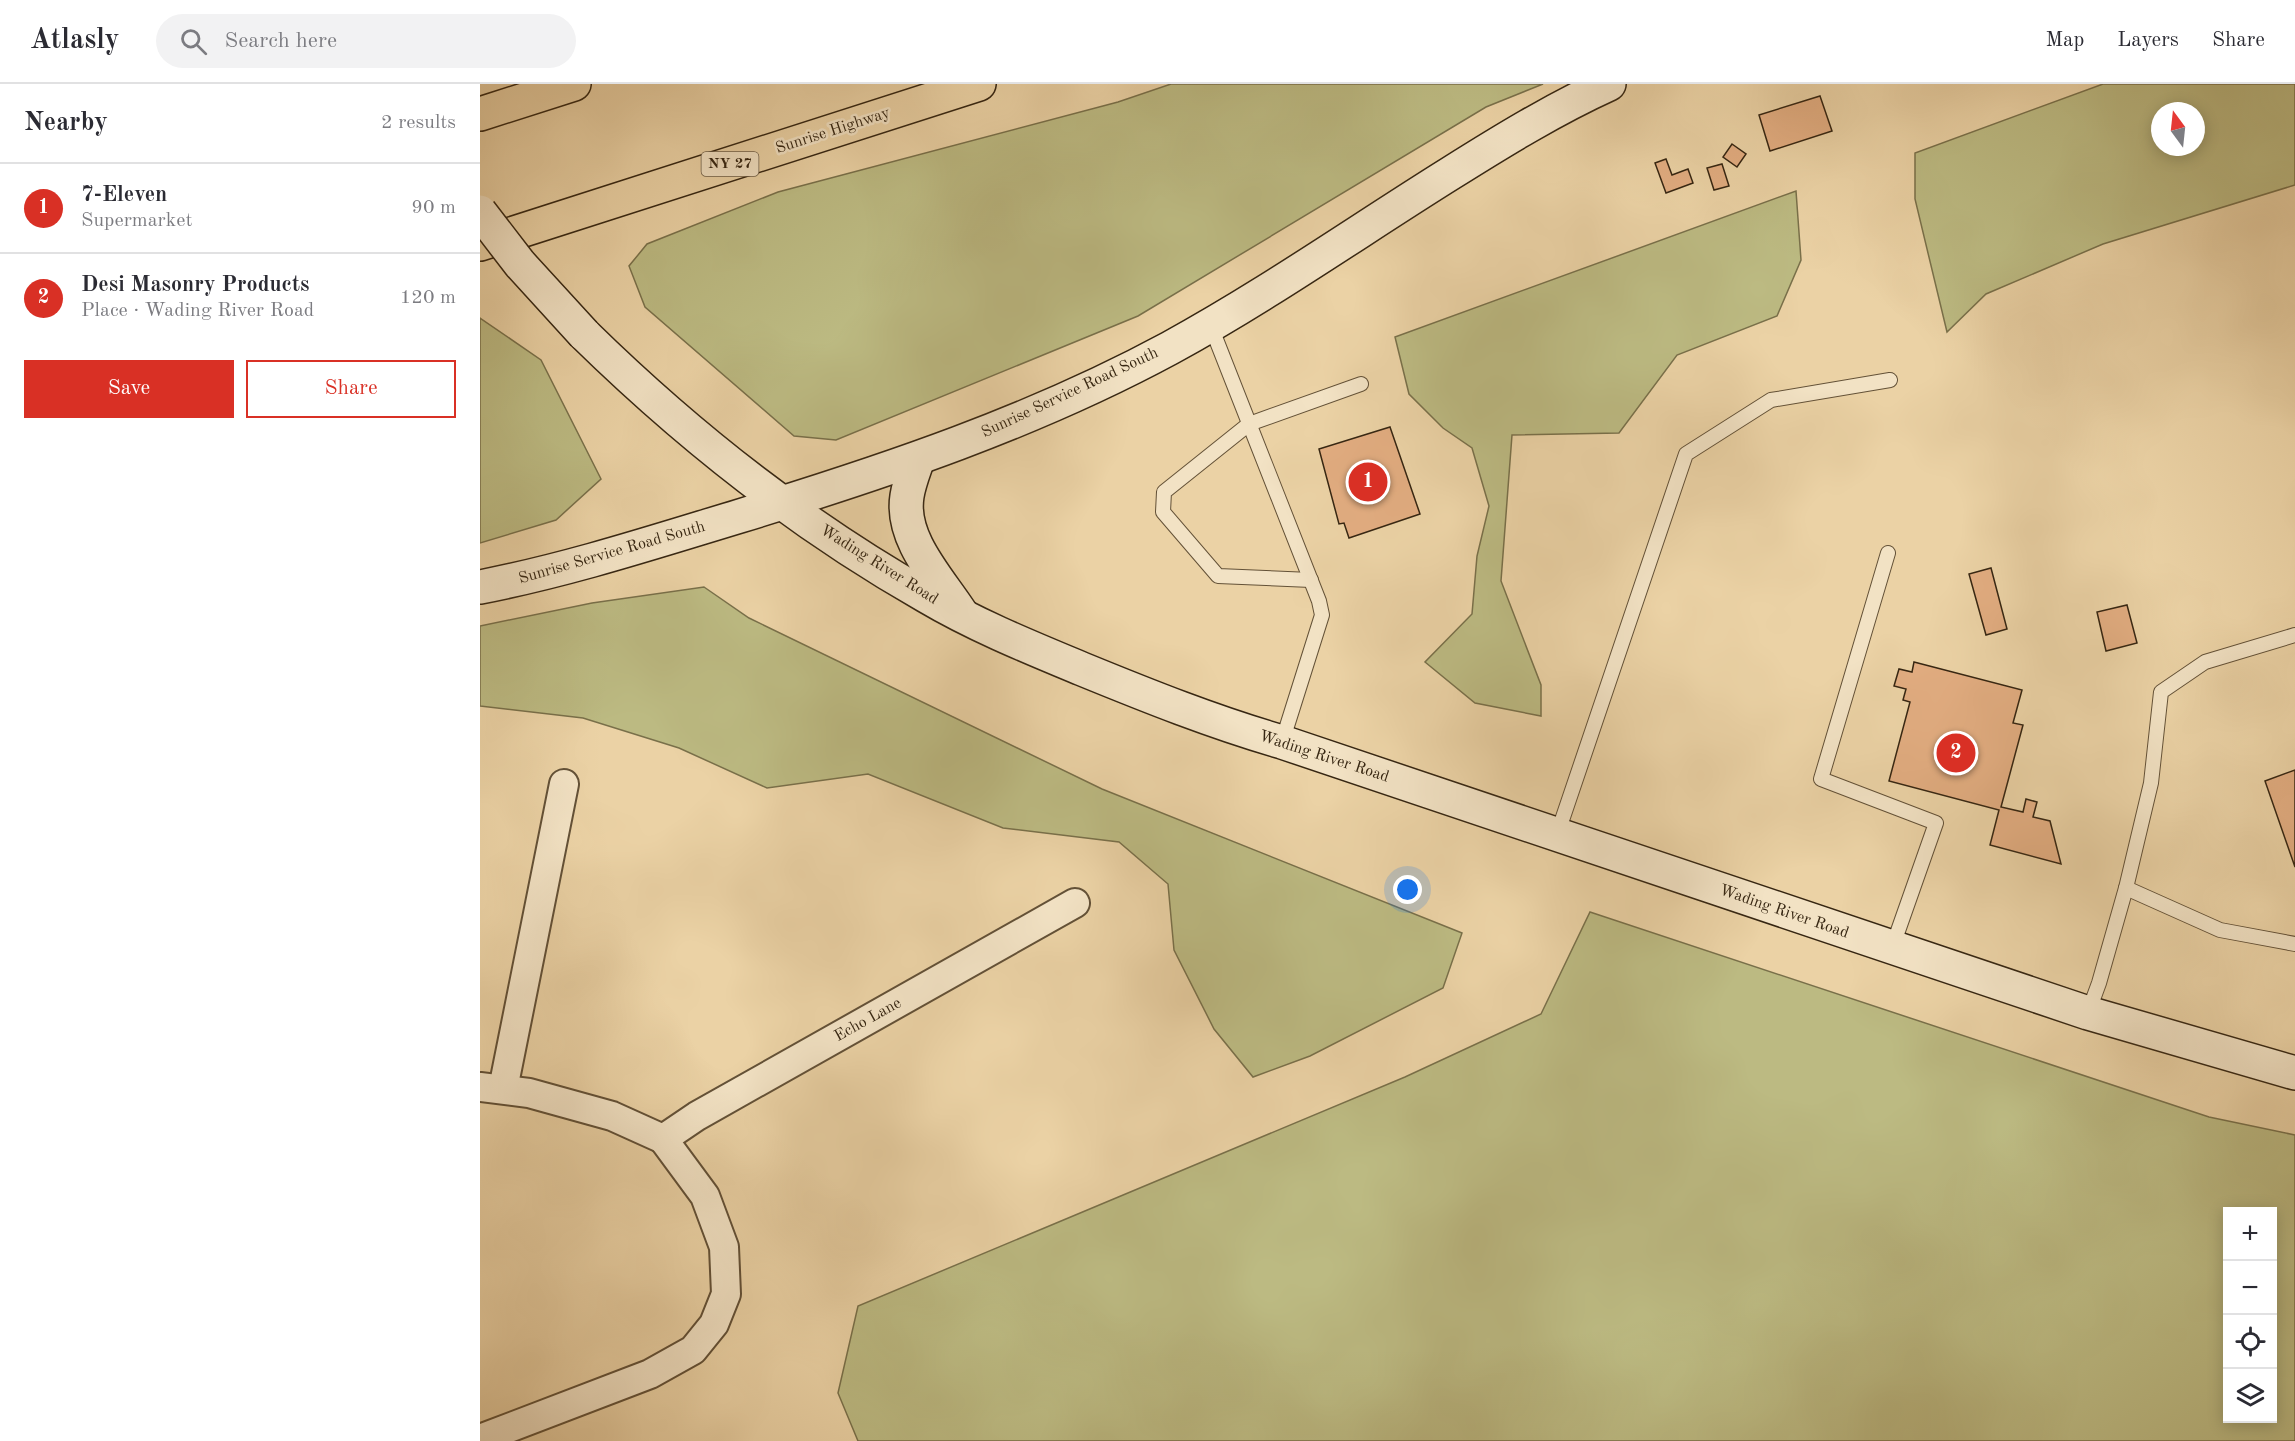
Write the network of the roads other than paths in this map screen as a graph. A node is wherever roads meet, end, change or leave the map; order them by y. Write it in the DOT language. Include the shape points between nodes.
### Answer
graph roads {
  1 [pos="574,84"];
  2 [pos="979,84"];
  3 [pos="1609,84"];
  4 [pos="480,114"];
  5 [pos="480,212"];
  6 [pos="480,244"];
  7 [pos="1210,324"];
  8 [pos="1890,380"];
  9 [pos="1361,384"];
  10 [pos="1249,424"];
  11 [pos="918,459"];
  12 [pos="783,503"];
  13 [pos="1888,553"];
  14 [pos="1311,580"];
  15 [pos="480,586"];
  16 [pos="964,617"];
  17 [pos="2295,635"];
  18 [pos="1282,742"];
  19 [pos="564,784"];
  20 [pos="1557,835"];
  21 [pos="2126,888"];
  22 [pos="1075,903"];
  23 [pos="2295,944"];
  24 [pos="1892,948"];
  25 [pos="2088,1013"];
  26 [pos="2295,1073"];
  27 [pos="491,1088"];
  28 [pos="663,1139"];
  29 [pos="480,1439"];
  1 -- 4 [label="highway"];
  2 -- 6 [label="highway, Sunrise Highway / NY 27"];
  3 -- 7 [label="main road, Sunrise Service Road South" via="1516,133"];
  5 -- 12 [label="main road, Wading River Road, bridge" via="520,264 584,334 669,412"];
  7 -- 10 [label="lane"];
  7 -- 11 [label="main road, Sunrise Service Road South" via="1070,397"];
  8 -- 20 [label="lane" via="1771,400 1686,454"];
  9 -- 10 [label="lane"];
  10 -- 14 [label="lane"];
  10 -- 14 [label="lane" via="1164,492 1163,512 1218,576"];
  11 -- 12 [label="main road, Sunrise Service Road South"];
  11 -- 16 [label="main road" via="907,496 908,523 919,551"];
  12 -- 15 [label="main road, Sunrise Service Road South" via="653,543"];
  12 -- 16 [label="main road, Wading River Road" via="924,596"];
  13 -- 24 [label="lane" via="1821,779 1936,823"];
  14 -- 18 [label="lane" via="1322,615"];
  16 -- 18 [label="main road, Wading River Road" via="1152,698"];
  17 -- 21 [label="lane" via="2205,662 2161,692 2151,783"];
  18 -- 20 [label="main road, Wading River Road"];
  19 -- 27 [label="street"];
  20 -- 24 [label="main road, Wading River Road"];
  21 -- 23 [label="lane" via="2220,930"];
  21 -- 25 [label="lane"];
  22 -- 28 [label="street, Echo Lane" via="697,1116"];
  24 -- 25 [label="main road, Wading River Road"];
  25 -- 26 [label="main road, Wading River Road"];
  27 -- 28 [label="street" via="530,1093 612,1116"];
  28 -- 29 [label="street" via="705,1196 724,1247 726,1294 714,1324 693,1350 651,1374"];
}
